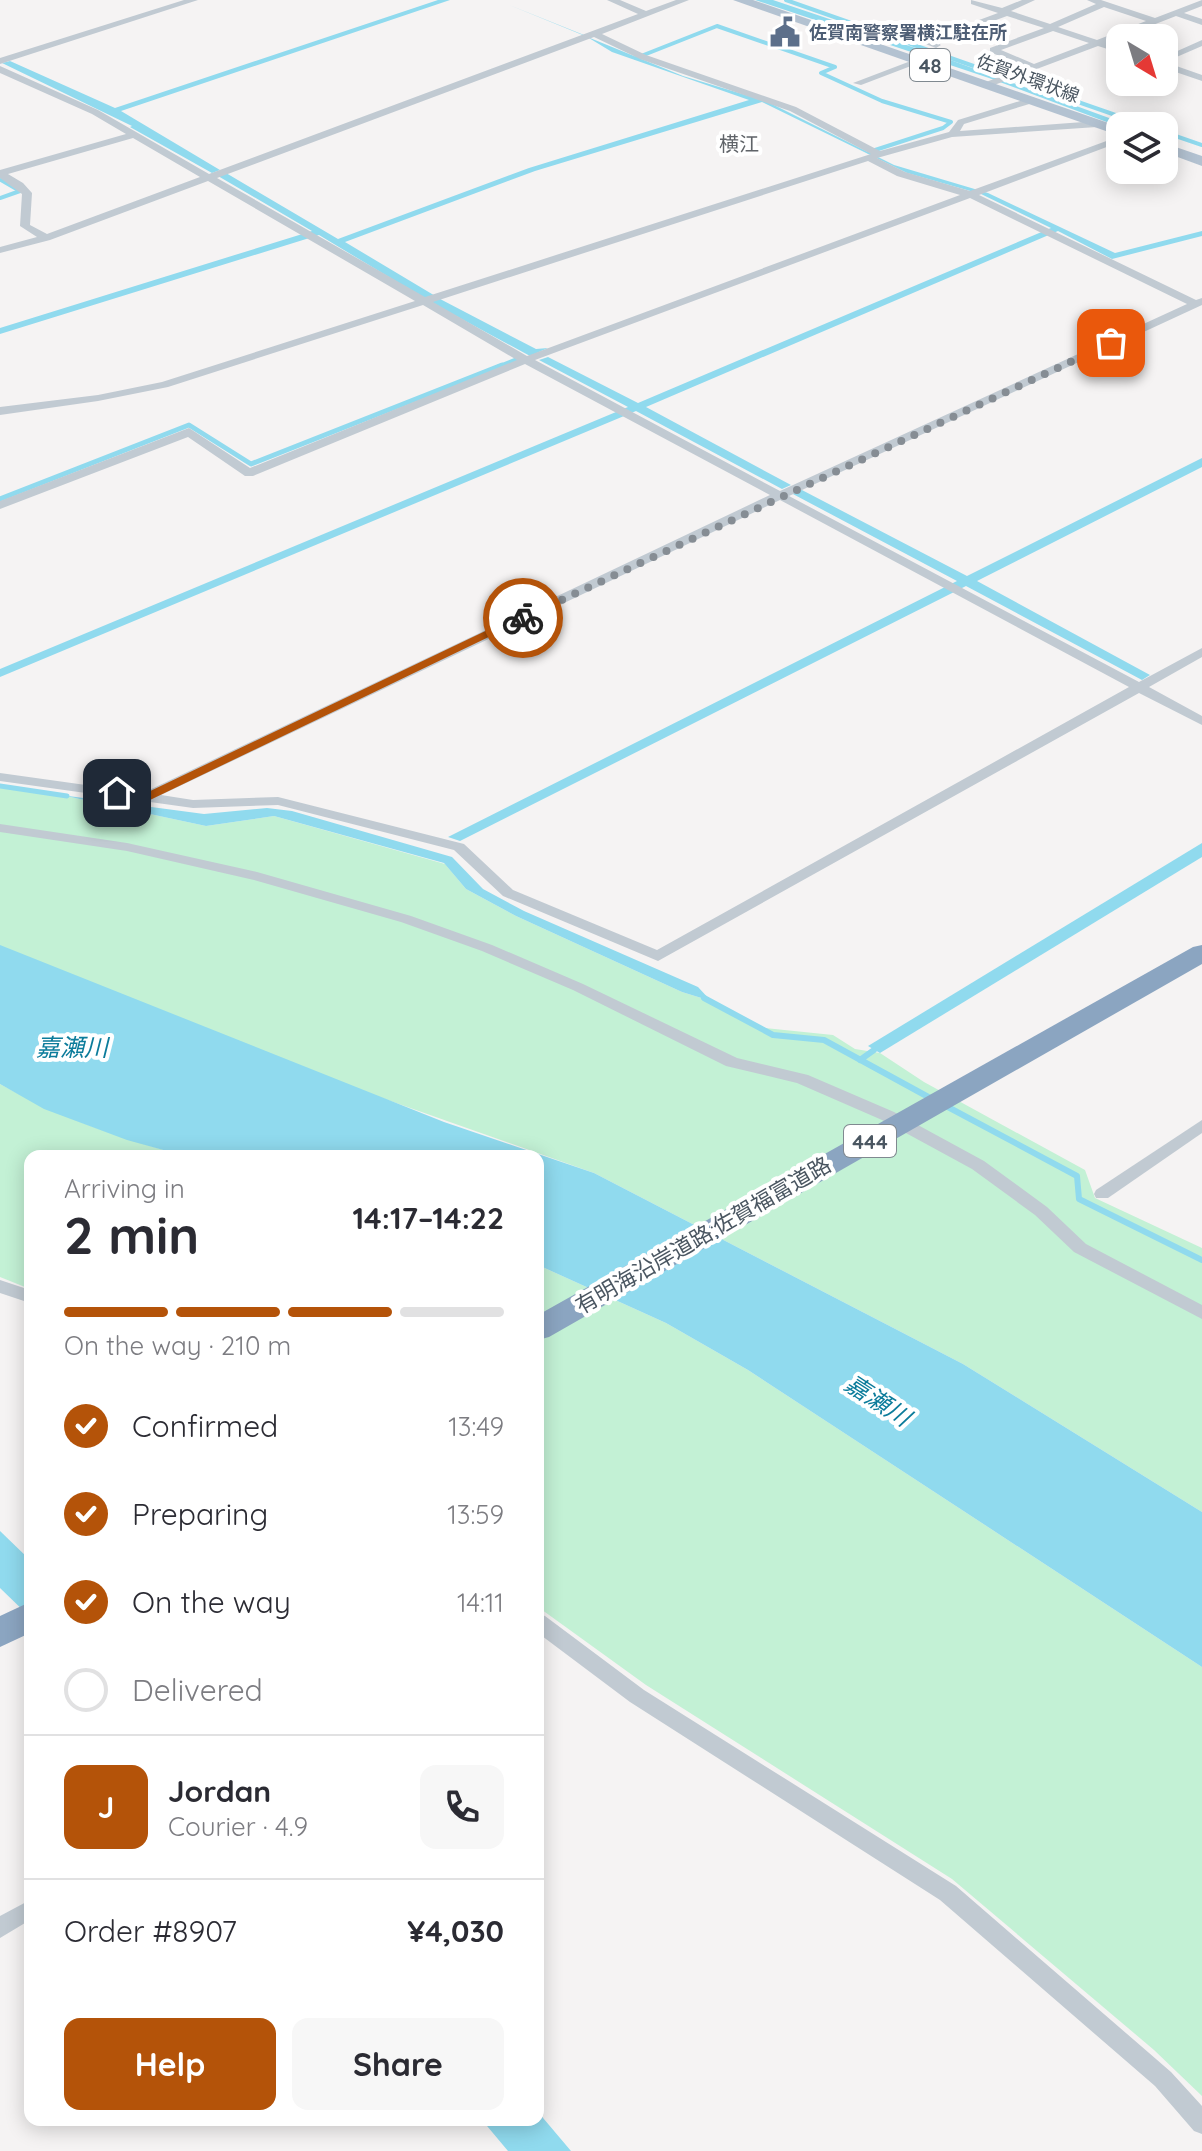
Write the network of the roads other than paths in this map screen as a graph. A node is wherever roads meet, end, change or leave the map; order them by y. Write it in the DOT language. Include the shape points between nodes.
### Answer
graph roads {
  1 [pos="193,0"];
  2 [pos="612,0"];
  3 [pos="635,0"];
  4 [pos="684,0"];
  5 [pos="740,0"];
  6 [pos="1030,0"];
  7 [pos="1092,0"];
  8 [pos="974,2"];
  9 [pos="1202,3"];
  10 [pos="623,4"];
  11 [pos="1104,4"];
  12 [pos="1005,12"];
  13 [pos="1175,13"];
  14 [pos="646,14"];
  15 [pos="1155,21"];
  16 [pos="1202,22"];
  17 [pos="1051,28"];
  18 [pos="904,34"];
  19 [pos="590,35"];
  20 [pos="928,42"];
  21 [pos="1097,43"];
  22 [pos="1202,43"];
  23 [pos="1106,46"];
  24 [pos="945,48"];
  25 [pos="1178,55"];
  26 [pos="5,60"];
  27 [pos="919,61"];
  28 [pos="1033,67"];
  29 [pos="1178,68"];
  30 [pos="0,69"];
  31 [pos="1202,78"];
  32 [pos="996,81"];
  33 [pos="858,83"];
  34 [pos="1033,100"];
  35 [pos="1097,124"];
  36 [pos="1106,127"];
  37 [pos="122,128"];
  38 [pos="952,134"];
  39 [pos="133,135"];
  40 [pos="1106,144"];
  41 [pos="1178,152"];
  42 [pos="873,153"];
  43 [pos="0,161"];
  44 [pos="1202,161"];
  45 [pos="1,175"];
  46 [pos="210,176"];
  47 [pos="976,193"];
  48 [pos="46,238"];
  49 [pos="0,250"];
  50 [pos="420,301"];
  51 [pos="1199,302"];
  52 [pos="530,359"];
  53 [pos="0,411"];
  54 [pos="781,494"];
  55 [pos="0,505"];
  56 [pos="1202,652"];
  57 [pos="1142,686"];
  58 [pos="1202,721"];
  59 [pos="0,777"];
  60 [pos="146,797"];
  61 [pos="0,828"];
  62 [pos="1202,953"];
  63 [pos="1202,1125"];
  64 [pos="1102,1194"];
  65 [pos="0,1286"];
  66 [pos="24,1295"];
  67 [pos="1202,1313"];
  68 [pos="544,1326"];
  69 [pos="24,1619"];
  70 [pos="544,1626"];
  71 [pos="0,1633"];
  72 [pos="24,1913"];
  73 [pos="0,1928"];
  74 [pos="1202,2123"];
  1 -- 26 [label="street"];
  2 -- 10 [label="street"];
  3 -- 10 [label="street"];
  4 -- 14 [label="street"];
  5 -- 27 [label="main road, 佐賀外環状線 / 48"];
  6 -- 12 [label="street"];
  7 -- 11 [label="street"];
  8 -- 12 [label="street"];
  9 -- 13 [label="street"];
  10 -- 14 [label="street"];
  11 -- 15 [label="street"];
  11 -- 17 [label="street"];
  12 -- 17 [label="street"];
  12 -- 20 [label="street"];
  13 -- 15 [label="street"];
  13 -- 16 [label="street"];
  14 -- 19 [label="street"];
  15 -- 21 [label="street"];
  17 -- 21 [label="street"];
  17 -- 28 [label="street" via="993,50"];
  18 -- 20 [label="street"];
  19 -- 42 [label="street" via="782,104"];
  19 -- 46 [label="street"];
  20 -- 24 [label="street"];
  21 -- 23 [label="street"];
  21 -- 28 [label="street"];
  22 -- 25 [label="street"];
  27 -- 32 [label="main road, 佐賀外環状線 / 48"];
  27 -- 33 [label="street"];
  28 -- 32 [label="street"];
  29 -- 31 [label="street"];
  30 -- 37 [label="street"];
  32 -- 34 [label="main road, 佐賀外環状線 / 48"];
  34 -- 35 [label="main road, 佐賀外環状線 / 48"];
  34 -- 38 [label="street" via="961,122"];
  35 -- 36 [label="main road, 佐賀外環状線 / 48"];
  35 -- 38 [label="street"];
  37 -- 39 [label="street"];
  37 -- 43 [label="street"];
  38 -- 42 [label="street"];
  39 -- 45 [label="street"];
  39 -- 46 [label="street"];
  40 -- 47 [label="street"];
  41 -- 44 [label="main road"];
  42 -- 47 [label="street" via="901,174"];
  42 -- 50 [label="street"];
  45 -- 48 [label="street" via="27,193 25,226"];
  46 -- 48 [label="street"];
  46 -- 50 [label="street"];
  47 -- 51 [label="street"];
  47 -- 52 [label="street"];
  48 -- 49 [label="street"];
  50 -- 52 [label="street"];
  50 -- 53 [label="street" via="164,385"];
  51 -- 54 [label="street"];
  52 -- 54 [label="street"];
  52 -- 55 [label="street" via="249,473 189,432"];
  54 -- 57 [label="street"];
  54 -- 60 [label="street"];
  56 -- 57 [label="street"];
  57 -- 58 [label="street"];
  57 -- 60 [label="street" via="658,956 508,893 459,847 278,801 193,804"];
  59 -- 60 [label="street"];
  61 -- 67 [label="street" via="127,847 257,876 487,948 732,1062 802,1079 888,1116 978,1165 1041,1211 1080,1248"];
  62 -- 68 [label="highway, 有明海沿岸道路;佐賀福富道路 / 444"];
  63 -- 64 [label="street"];
  65 -- 66 [label="street"];
  69 -- 71 [label="highway"];
  70 -- 74 [label="street" via="637,1696 948,1893 1163,2079"];
  72 -- 73 [label="street"];
}
